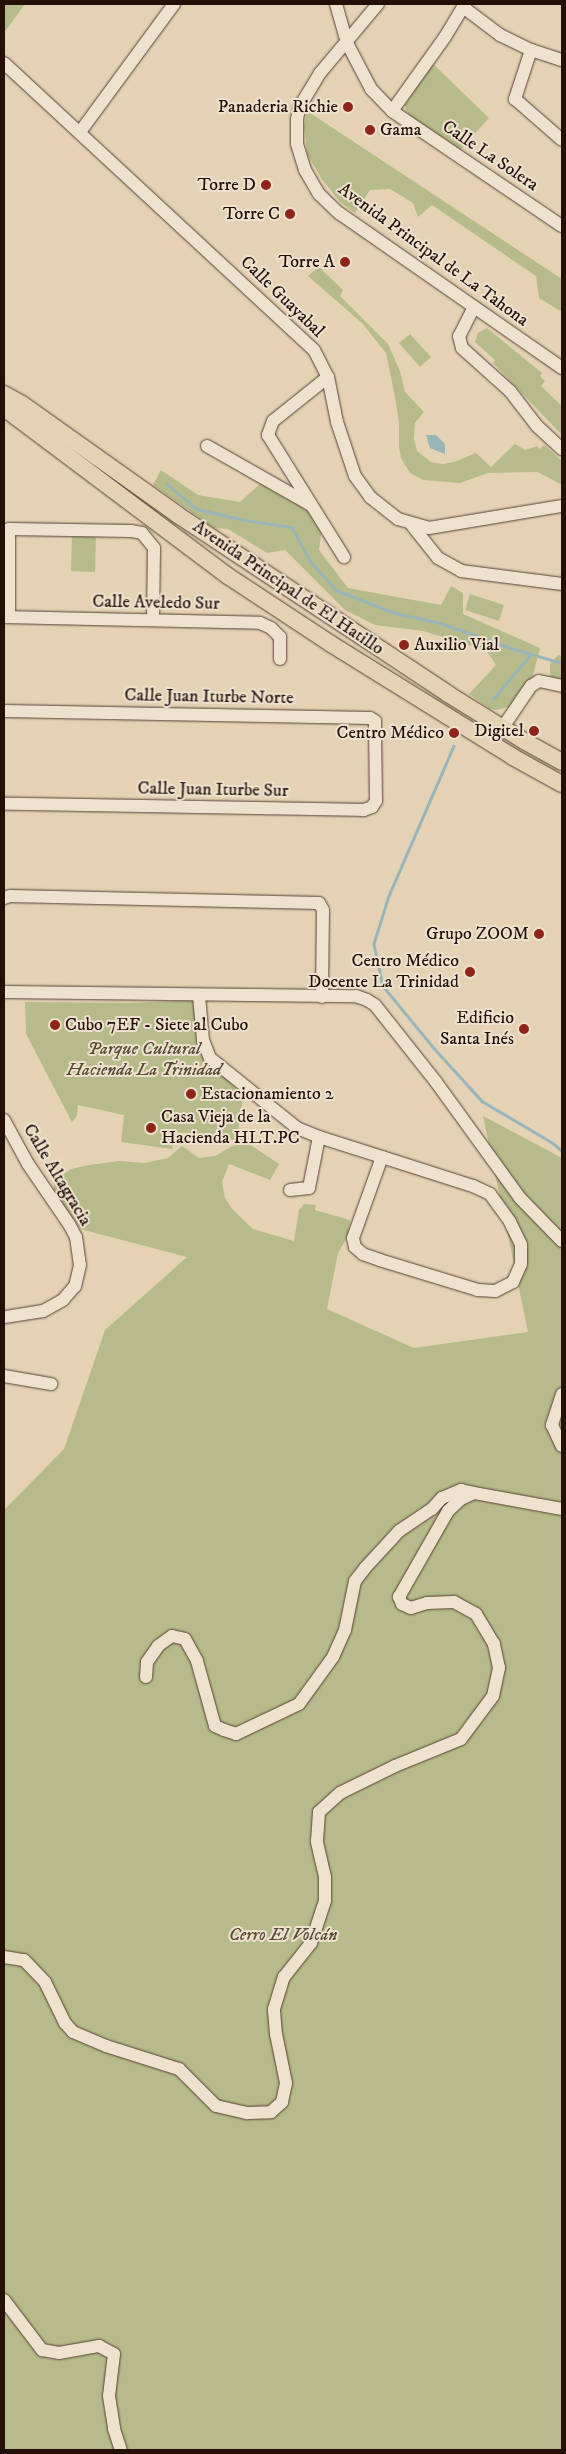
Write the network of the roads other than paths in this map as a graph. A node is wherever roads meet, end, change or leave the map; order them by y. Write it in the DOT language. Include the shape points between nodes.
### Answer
graph roads {
  1 [pos="174,4"];
  2 [pos="336,4"];
  3 [pos="378,4"];
  4 [pos="464,5"];
  5 [pos="347,42"];
  6 [pos="531,50"];
  7 [pos="562,60"];
  8 [pos="4,63"];
  9 [pos="392,111"];
  10 [pos="80,132"];
  11 [pos="562,140"];
  12 [pos="562,226"];
  13 [pos="474,307"];
  14 [pos="562,368"];
  15 [pos="328,377"];
  16 [pos="4,394"];
  17 [pos="4,408"];
  18 [pos="207,446"];
  19 [pos="562,449"];
  20 [pos="312,506"];
  21 [pos="562,506"];
  22 [pos="411,524"];
  23 [pos="344,557"];
  24 [pos="562,584"];
  25 [pos="7,617"];
  26 [pos="153,620"];
  27 [pos="280,659"];
  28 [pos="562,686"];
  29 [pos="4,711"];
  30 [pos="505,728"];
  31 [pos="376,760"];
  32 [pos="562,762"];
  33 [pos="562,784"];
  34 [pos="4,804"];
  35 [pos="4,898"];
  36 [pos="4,992"];
  37 [pos="199,996"];
  38 [pos="322,997"];
  39 [pos="4,1120"];
  40 [pos="7,1133"];
  41 [pos="319,1138"];
  42 [pos="382,1157"];
  43 [pos="290,1190"];
  44 [pos="562,1241"];
  45 [pos="4,1317"];
  46 [pos="4,1376"];
  47 [pos="51,1384"];
  48 [pos="562,1394"];
  49 [pos="559,1407"];
  50 [pos="560,1439"];
  51 [pos="474,1493"];
  52 [pos="562,1509"];
  53 [pos="146,1677"];
  54 [pos="4,1957"];
  55 [pos="4,2300"];
  56 [pos="121,2450"];
  1 -- 10 [label="street"];
  2 -- 5 [label="street, Calle La Solera"];
  3 -- 5 [label="street, Avenida Principal de La Tahona"];
  4 -- 6 [label="street" via="500,35"];
  4 -- 9 [label="street"];
  5 -- 9 [label="street, Calle La Solera" via="371,89"];
  5 -- 13 [label="street, Avenida Principal de La Tahona" via="320,73 298,113 297,144 305,170 319,194 339,213"];
  6 -- 7 [label="street"];
  6 -- 11 [label="street" via="515,98"];
  8 -- 10 [label="street, Calle Guayabal"];
  9 -- 12 [label="street, Calle La Solera"];
  10 -- 15 [label="street, Calle Guayabal" via="314,350"];
  13 -- 14 [label="street, Avenida Principal de La Tahona"];
  13 -- 19 [label="street" via="459,336 462,348 510,391 537,426"];
  15 -- 20 [label="street" via="273,421 268,435"];
  15 -- 22 [label="street, Calle Guayabal" via="337,422 355,476 370,497 398,519"];
  16 -- 30 [label="main road, Avenida Principal de El Hatillo" via="178,515"];
  17 -- 33 [label="main road, Avenida Principal de El Hatillo" via="228,576 513,758"];
  18 -- 20 [label="street"];
  20 -- 23 [label="street"];
  21 -- 22 [label="street, Calle Guayabal" via="441,527"];
  22 -- 24 [label="street" via="438,558 461,571"];
  25 -- 26 [label="street, Calle Aveledo Sur"];
  25 -- 26 [label="street" via="9,529 131,531 142,533 154,548"];
  26 -- 27 [label="street, Calle Aveledo Sur" via="260,623 280,637"];
  28 -- 30 [label="street" via="539,680"];
  29 -- 31 [label="street, Calle Juan Iturbe Norte" via="370,718 374,721"];
  30 -- 32 [label="main road, Avenida Principal de El Hatillo"];
  31 -- 34 [label="street, Calle Juan Iturbe Sur" via="376,801 364,810"];
  35 -- 38 [label="street" via="319,903 323,910"];
  36 -- 37 [label="street"];
  37 -- 38 [label="street"];
  37 -- 41 [label="street" via="203,1040 210,1058 298,1128"];
  38 -- 44 [label="street" via="356,996 375,1005 436,1082 520,1198"];
  39 -- 40 [label="street, Calle Altagracia"];
  40 -- 45 [label="street, Calle Altagracia" via="69,1224 76,1237 80,1265 70,1294 53,1307 42,1312"];
  41 -- 42 [label="street"];
  41 -- 43 [label="street" via="309,1188"];
  42 -- 42 [label="street" via="490,1194 521,1244 521,1264 513,1282 495,1290 478,1290 380,1260 363,1254 355,1247 353,1238"];
  46 -- 47 [label="street"];
  48 -- 49 [label="street"];
  49 -- 50 [label="street" via="552,1425"];
  51 -- 52 [label="street"];
  51 -- 53 [label="street" via="461,1490 442,1498 400,1531 365,1568 355,1581 345,1630 333,1657 299,1704 236,1734 215,1726 197,1661 185,1639 172,1636 158,1646 147,1662"];
  51 -- 54 [label="street" via="448,1511 399,1597 402,1604 410,1608 427,1603 454,1602 476,1614 494,1644 500,1668 493,1696 461,1739 394,1766 340,1793 319,1812 318,1841 326,1877 325,1901 311,1943 284,1977 274,2009 286,2084 282,2102 277,2107 271,2112 247,2113 216,2106 179,2068 106,2046 73,2032 65,2023 45,1982 24,1960"];
  55 -- 56 [label="street" via="42,2350 59,2353 99,2346 114,2354 109,2396"];
}
